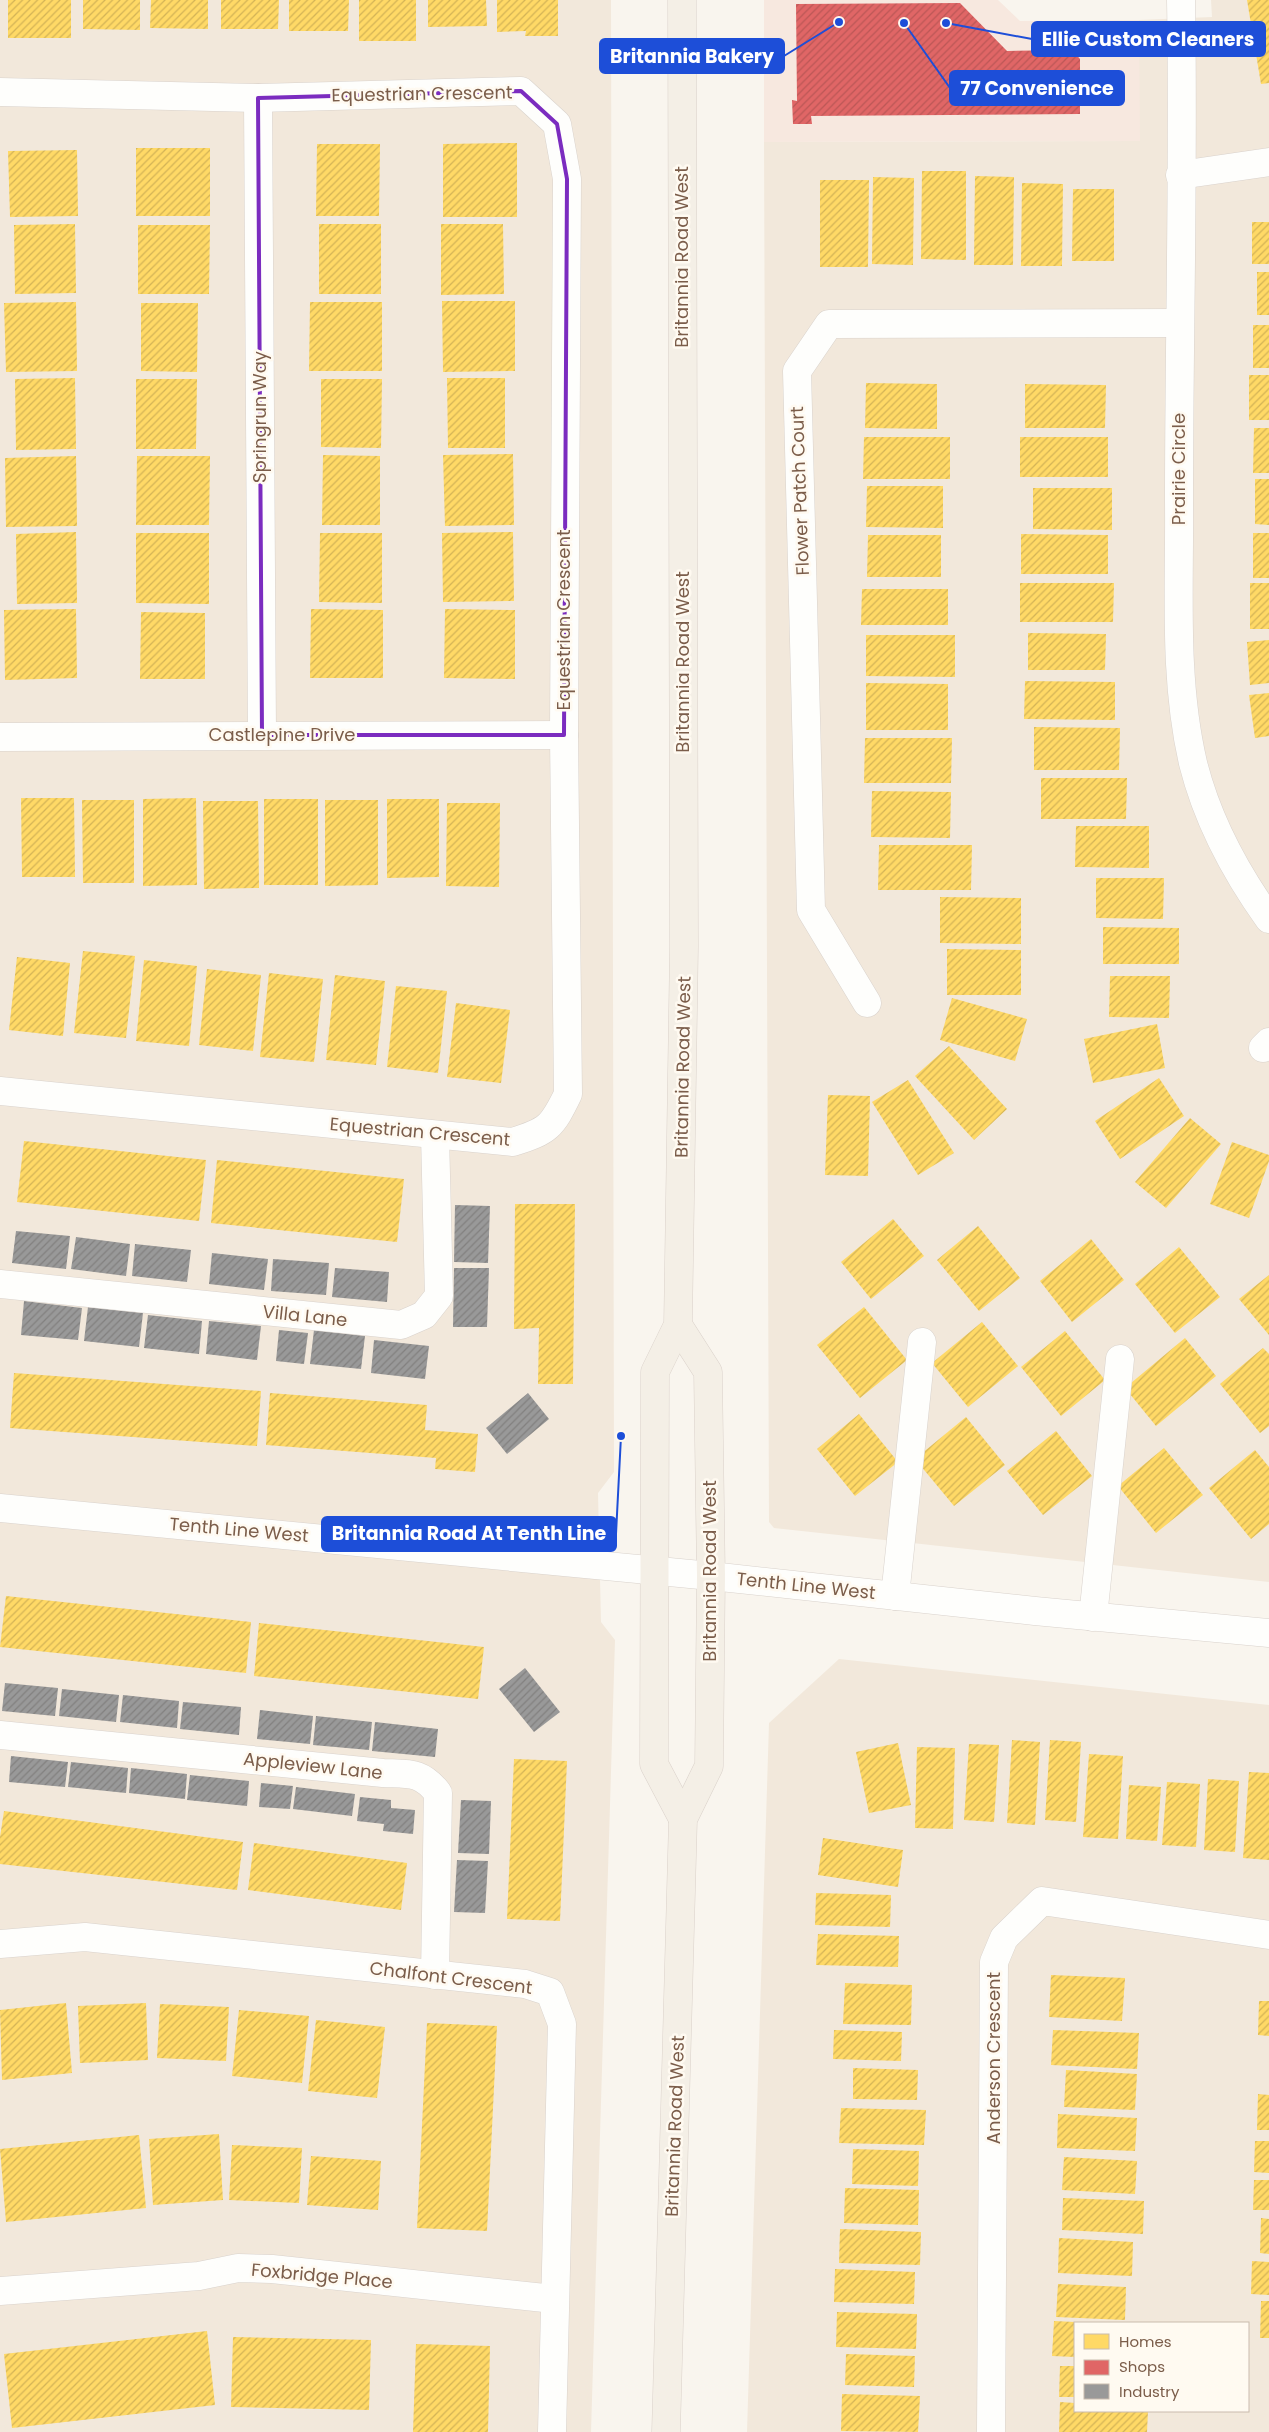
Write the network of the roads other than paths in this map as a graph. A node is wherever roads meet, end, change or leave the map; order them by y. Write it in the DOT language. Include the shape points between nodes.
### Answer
graph roads {
  1 [pos="682,0"];
  2 [pos="1182,0"];
  3 [pos="0,92"];
  4 [pos="258,98"];
  5 [pos="1269,162"];
  6 [pos="1180,175"];
  7 [pos="1179,323"];
  8 [pos="262,735"];
  9 [pos="564,735"];
  10 [pos="0,737"];
  11 [pos="1269,919"];
  12 [pos="866,1003"];
  13 [pos="0,1091"];
  14 [pos="435,1135"];
  15 [pos="0,1284"];
  16 [pos="678,1325"];
  17 [pos="922,1342"];
  18 [pos="1120,1359"];
  19 [pos="0,1508"];
  20 [pos="654,1571"];
  21 [pos="711,1576"];
  22 [pos="895,1596"];
  23 [pos="1093,1617"];
  24 [pos="1269,1633"];
  25 [pos="0,1735"];
  26 [pos="683,1820"];
  27 [pos="1269,1935"];
  28 [pos="0,1944"];
  29 [pos="435,1976"];
  30 [pos="0,2290"];
  31 [pos="554,2299"];
  32 [pos="552,2432"];
  33 [pos="666,2432"];
  34 [pos="991,2432"];
  1 -- 16 [label="main road, Britannia Road West" via="684,947"];
  2 -- 6 [label="street, Prairie Circle"];
  3 -- 4 [label="street, Equestrian Crescent"];
  4 -- 8 [label="street, Springrun Way"];
  4 -- 9 [label="street, Equestrian Crescent" via="521,91 557,124 567,179"];
  5 -- 6 [label="street"];
  6 -- 7 [label="street, Prairie Circle"];
  7 -- 11 [label="street, Prairie Circle" via="1181,700 1194,766 1216,827"];
  7 -- 12 [label="street, Flower Patch Court" via="829,324 797,371 811,910"];
  8 -- 9 [label="street, Castlepine Drive"];
  8 -- 10 [label="street, Castlepine Drive"];
  9 -- 14 [label="street, Equestrian Crescent" via="568,1094 556,1120 539,1134 512,1142"];
  13 -- 14 [label="street, Equestrian Crescent"];
  14 -- 15 [label="street, Villa Lane" via="439,1296 424,1315 401,1326"];
  16 -- 20 [label="main road, Britannia Road West" via="655,1372"];
  16 -- 21 [label="main road, Britannia Road West" via="708,1372"];
  17 -- 22 [label="street, Tenth Line West"];
  18 -- 23 [label="street"];
  19 -- 20 [label="street, Tenth Line West"];
  20 -- 21 [label="street, Tenth Line West"];
  20 -- 26 [label="main road, Britannia Road West" via="654,1764"];
  21 -- 22 [label="street, Tenth Line West"];
  21 -- 26 [label="main road, Britannia Road West" via="709,1766"];
  22 -- 23 [label="street, Tenth Line West"];
  23 -- 24 [label="street, Tenth Line West"];
  25 -- 29 [label="street, Appleview Lane" via="418,1775 430,1782 438,1793"];
  26 -- 33 [label="main road, Britannia Road West"];
  27 -- 34 [label="street, Anderson Crescent" via="1042,1901 1004,1938 994,1962"];
  28 -- 29 [label="street, Chalfont Crescent" via="85,1937"];
  29 -- 31 [label="street, Chalfont Crescent" via="525,1984 550,1992 562,2024"];
  30 -- 31 [label="street, Foxbridge Place" via="199,2276 238,2268"];
  31 -- 32 [label="street, Chalfont Crescent"];
}
